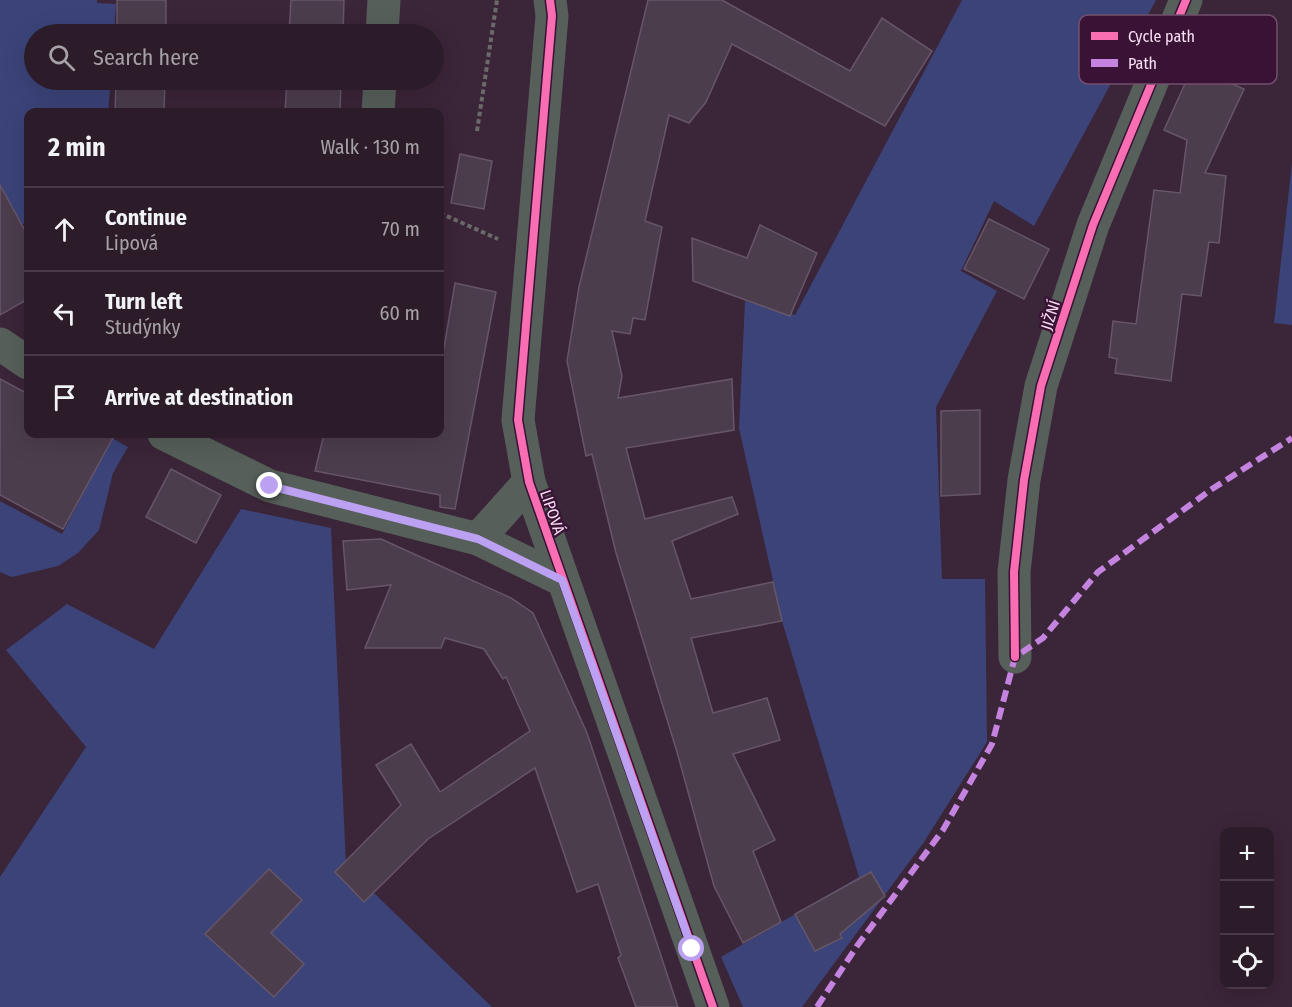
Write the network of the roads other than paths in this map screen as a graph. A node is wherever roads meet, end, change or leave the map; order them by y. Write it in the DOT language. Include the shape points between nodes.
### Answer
graph roads {
  1 [pos="384,0"];
  2 [pos="550,0"];
  3 [pos="1186,0"];
  4 [pos="1180,15"];
  5 [pos="383,24"];
  6 [pos="1151,84"];
  7 [pos="379,90"];
  8 [pos="378,108"];
  9 [pos="0,344"];
  10 [pos="24,360"];
  11 [pos="172,438"];
  12 [pos="529,482"];
  13 [pos="478,539"];
  14 [pos="562,580"];
  15 [pos="1015,657"];
  16 [pos="713,1007"];
  1 -- 5 [label="street"];
  2 -- 12 [label="street, LIPOVÁ" via="552,16 518,420"];
  3 -- 4 [label="street, JIŽNÍ"];
  6 -- 15 [label="street, JIŽNÍ" via="1093,225 1041,386 1024,480 1016,561"];
  7 -- 8 [label="street"];
  9 -- 10 [label="street"];
  11 -- 13 [label="street" via="270,486"];
  12 -- 13 [label="street"];
  12 -- 14 [label="street, LIPOVÁ"];
  13 -- 14 [label="street"];
  14 -- 16 [label="street, LIPOVÁ"];
}
